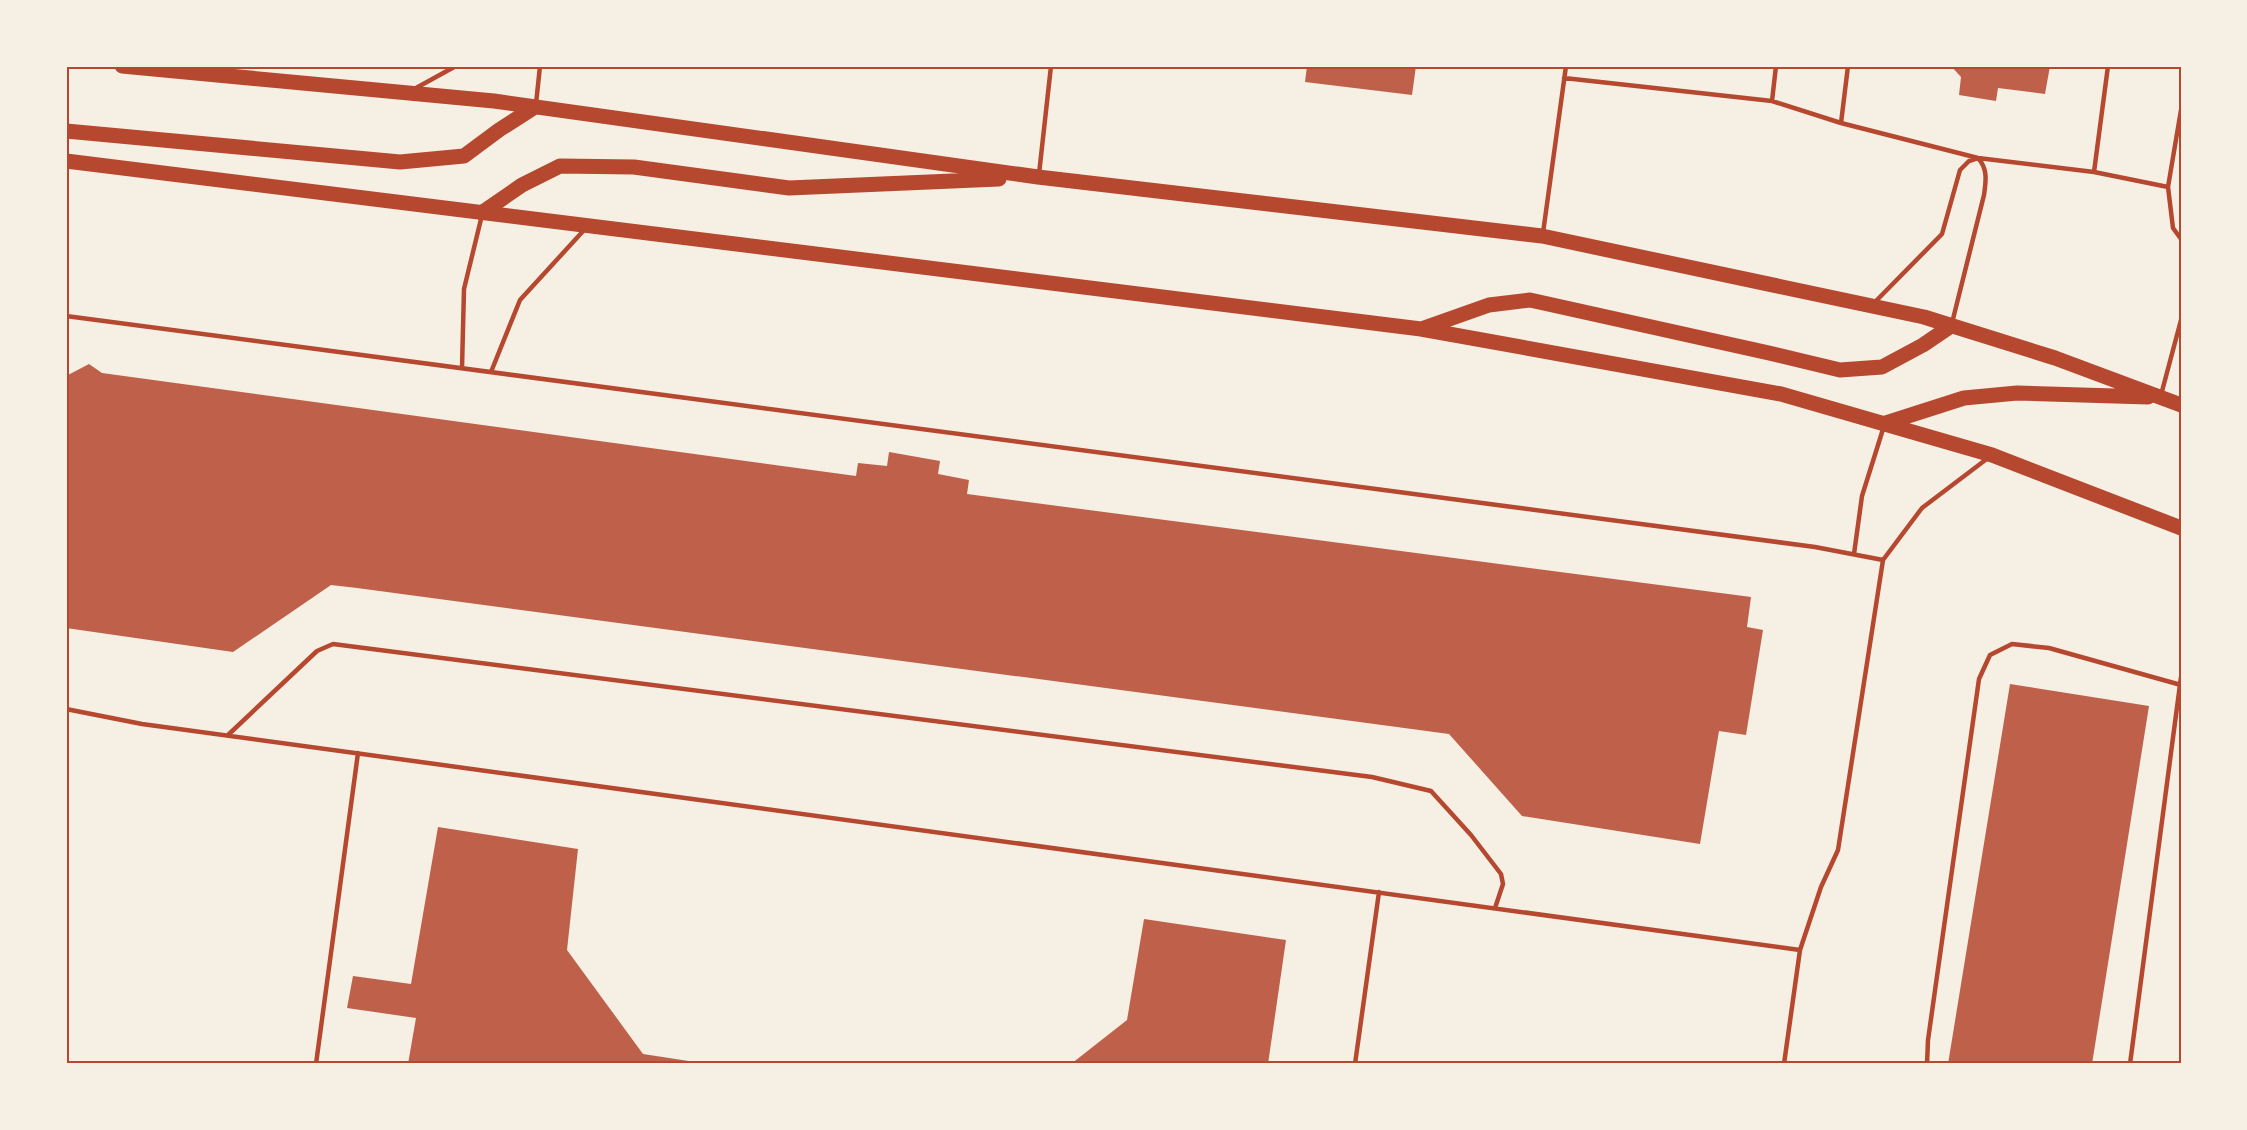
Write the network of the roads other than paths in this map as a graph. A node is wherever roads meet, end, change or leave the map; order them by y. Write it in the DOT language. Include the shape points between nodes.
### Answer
graph roads {
  1 [pos="122,66"];
  2 [pos="456,66"];
  3 [pos="540,66"];
  4 [pos="1051,66"];
  5 [pos="1566,66"];
  6 [pos="1776,66"];
  7 [pos="1848,66"];
  8 [pos="2108,66"];
  9 [pos="1564,78"];
  10 [pos="406,94"];
  11 [pos="1772,101"];
  12 [pos="535,107"];
  13 [pos="2181,110"];
  14 [pos="1840,123"];
  15 [pos="66,131"];
  16 [pos="2174,150"];
  17 [pos="2181,151"];
  18 [pos="1978,158"];
  19 [pos="66,161"];
  20 [pos="2094,172"];
  21 [pos="1038,177"];
  22 [pos="2168,187"];
  23 [pos="483,212"];
  24 [pos="589,225"];
  25 [pos="1542,236"];
  26 [pos="2181,239"];
  27 [pos="1871,306"];
  28 [pos="66,316"];
  29 [pos="2181,320"];
  30 [pos="1951,326"];
  31 [pos="1421,329"];
  32 [pos="462,368"];
  33 [pos="491,372"];
  34 [pos="2160,397"];
  35 [pos="2181,405"];
  36 [pos="1884,424"];
  37 [pos="1992,455"];
  38 [pos="2181,528"];
  39 [pos="1854,554"];
  40 [pos="1882,560"];
  41 [pos="2181,677"];
  42 [pos="2180,684"];
  43 [pos="66,708"];
  44 [pos="228,735"];
  45 [pos="358,753"];
  46 [pos="1379,892"];
  47 [pos="1495,908"];
  48 [pos="1800,950"];
  49 [pos="316,1064"];
  50 [pos="1355,1064"];
  51 [pos="1784,1064"];
  52 [pos="1927,1064"];
  53 [pos="2130,1064"];
  1 -- 10 [label="main road"];
  2 -- 10 [label="lane"];
  3 -- 12 [label="lane"];
  4 -- 21 [label="lane"];
  5 -- 9 [label="lane"];
  6 -- 11 [label="lane"];
  7 -- 14 [label="lane"];
  8 -- 20 [label="lane"];
  9 -- 11 [label="lane"];
  9 -- 25 [label="lane"];
  10 -- 12 [label="main road"];
  11 -- 14 [label="lane"];
  12 -- 15 [label="main road" via="465,156 400,162"];
  12 -- 21 [label="main road"];
  13 -- 16 [label="lane"];
  14 -- 18 [label="lane"];
  16 -- 17 [label="lane"];
  16 -- 22 [label="lane"];
  18 -- 20 [label="lane"];
  18 -- 27 [label="lane" via="1960,170 1942,234"];
  18 -- 30 [label="lane" via="1984,164 1984,195"];
  19 -- 23 [label="main road"];
  20 -- 22 [label="lane"];
  21 -- 23 [label="main road" via="789,188 634,167 560,166 522,185"];
  21 -- 25 [label="main road"];
  22 -- 26 [label="lane" via="2173,228"];
  23 -- 24 [label="main road"];
  23 -- 32 [label="lane" via="464,290"];
  24 -- 31 [label="main road"];
  24 -- 33 [label="lane" via="520,300"];
  25 -- 27 [label="main road"];
  27 -- 30 [label="main road"];
  28 -- 32 [label="lane"];
  29 -- 34 [label="lane"];
  30 -- 31 [label="main road" via="1882,366 1840,370 1530,300 1489,304"];
  30 -- 34 [label="main road" via="2055,358"];
  31 -- 36 [label="main road" via="1781,394"];
  32 -- 33 [label="lane"];
  33 -- 39 [label="lane"];
  34 -- 35 [label="main road"];
  34 -- 36 [label="main road" via="2017,393 1964,398"];
  36 -- 37 [label="main road"];
  36 -- 39 [label="lane" via="1862,496"];
  37 -- 38 [label="main road"];
  37 -- 40 [label="lane" via="1922,508"];
  39 -- 40 [label="lane"];
  40 -- 48 [label="lane" via="1838,850"];
  41 -- 42 [label="lane"];
  42 -- 52 [label="lane" via="2049,648 2012,644 1990,655 1979,679"];
  42 -- 53 [label="lane"];
  43 -- 44 [label="lane" via="142,724"];
  44 -- 45 [label="lane"];
  44 -- 47 [label="lane" via="317,651 333,644 1372,777 1431,791 1501,874 1503,884"];
  45 -- 46 [label="lane"];
  45 -- 49 [label="lane"];
  46 -- 47 [label="lane"];
  46 -- 50 [label="lane"];
  47 -- 48 [label="lane"];
  48 -- 51 [label="lane"];
}
